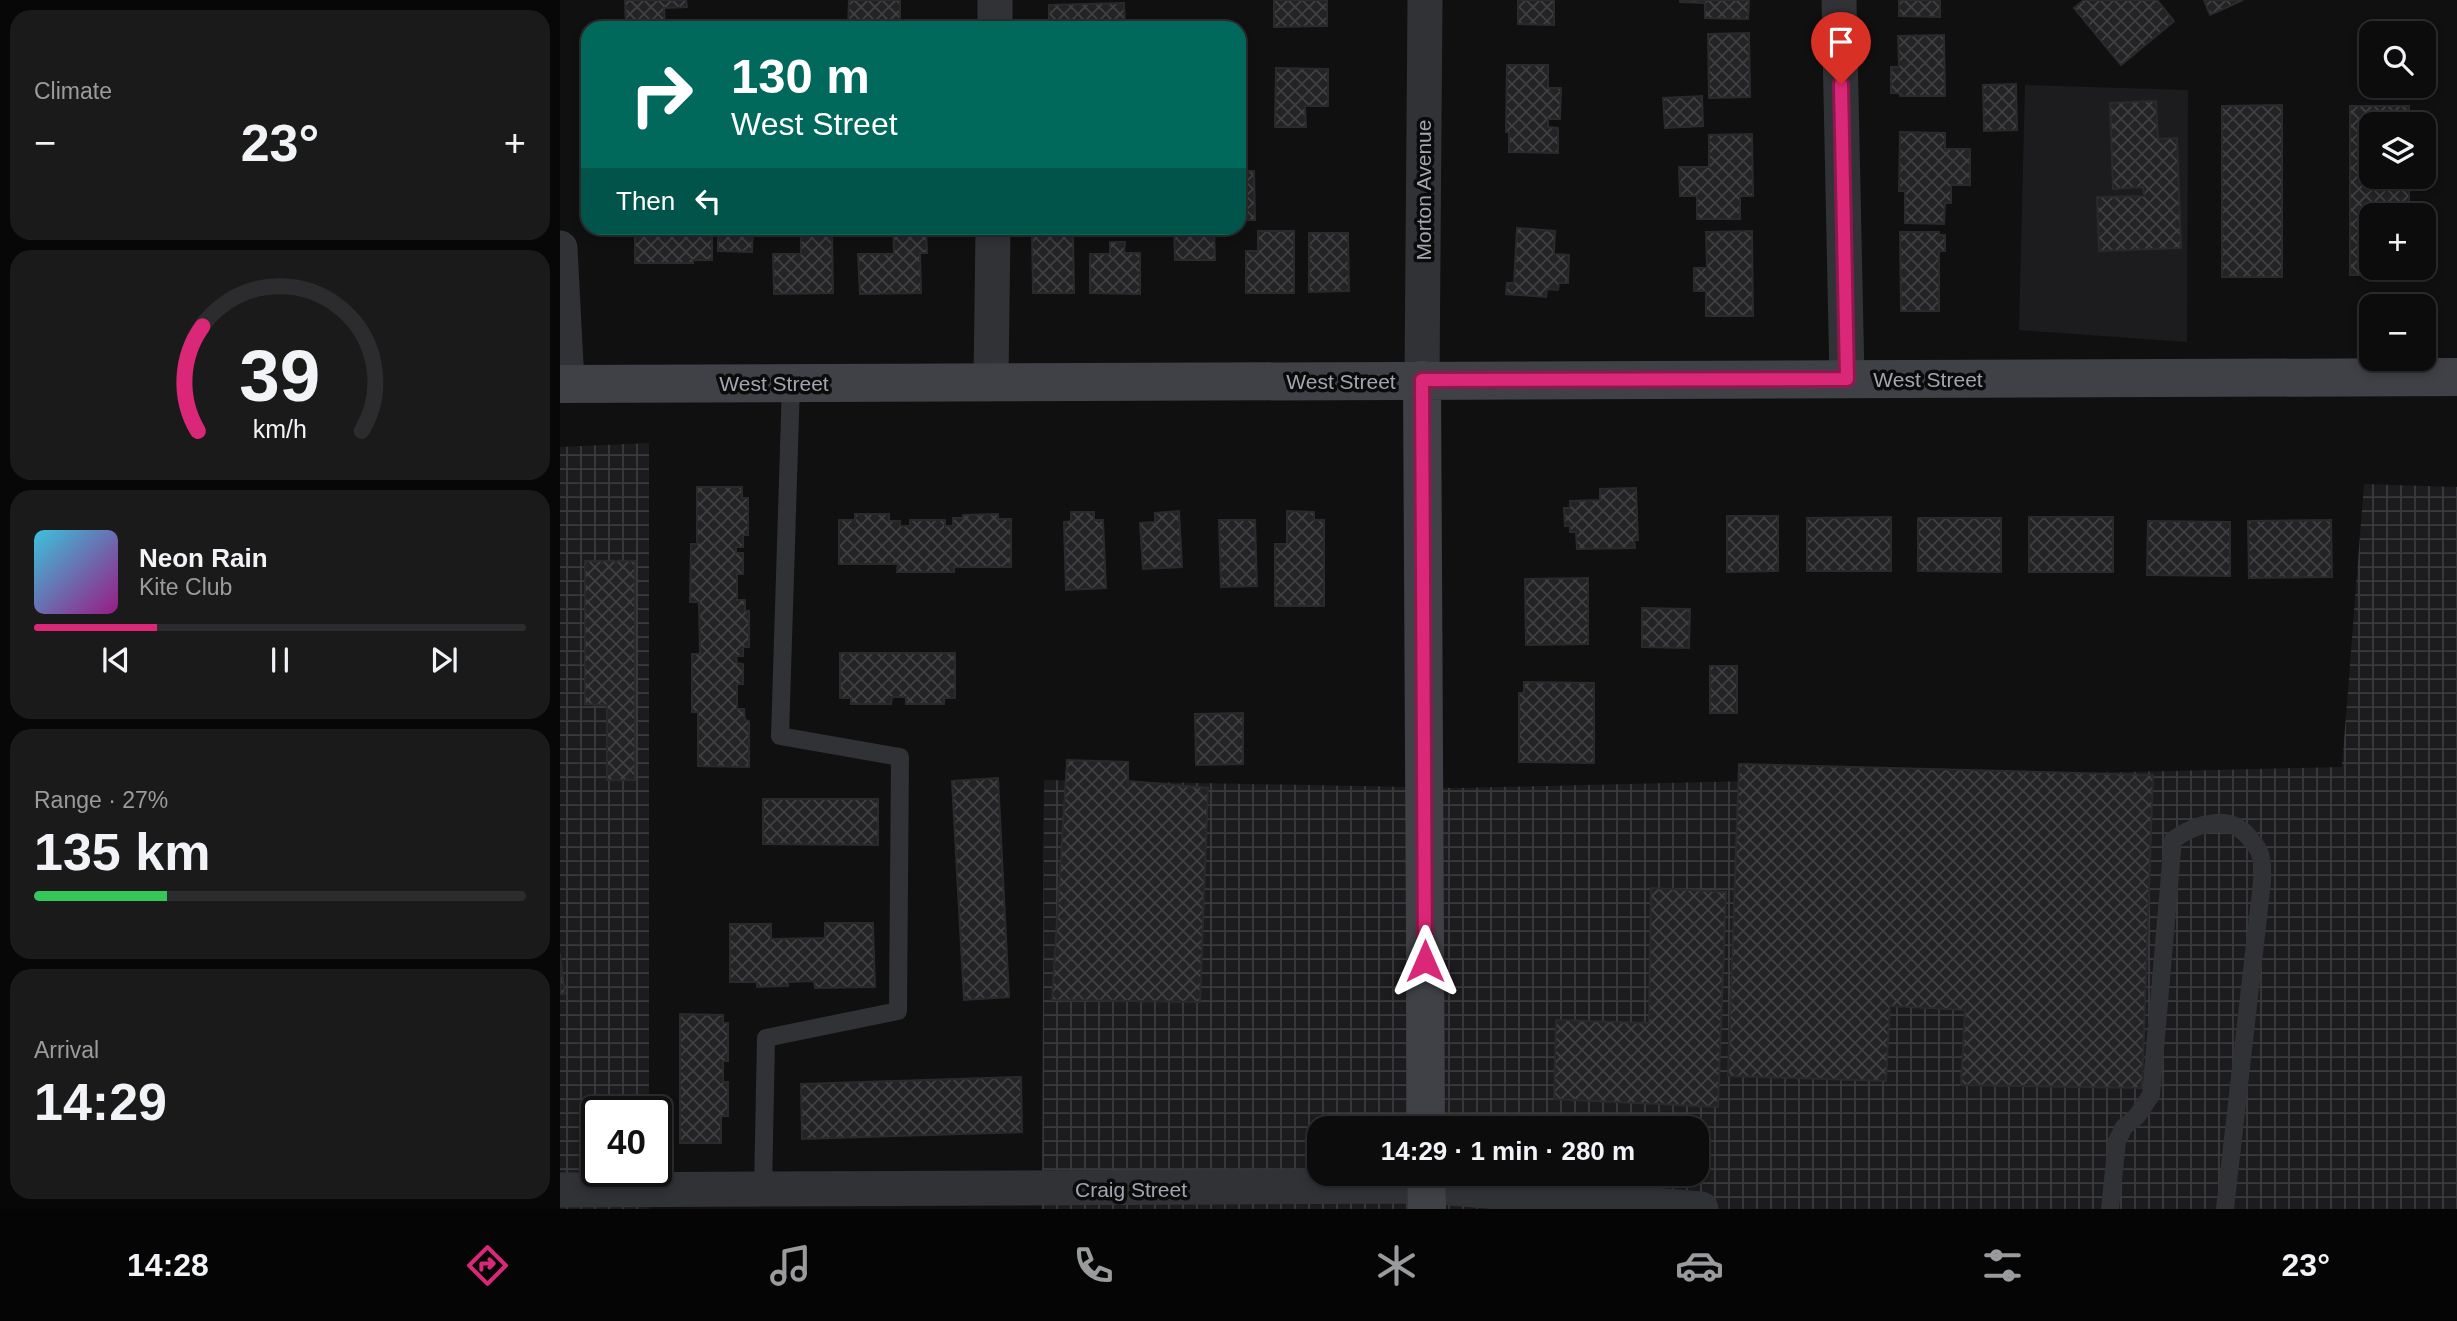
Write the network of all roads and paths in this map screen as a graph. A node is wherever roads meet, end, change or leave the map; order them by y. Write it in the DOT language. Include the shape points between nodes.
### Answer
graph roads {
  1 [pos="995,0"];
  2 [pos="1425,0"];
  3 [pos="1839,0"];
  4 [pos="995,21"];
  5 [pos="993,235"];
  6 [pos="560,248"];
  7 [pos="2457,377"];
  8 [pos="1847,379"];
  9 [pos="1422,380"];
  10 [pos="991,382"];
  11 [pos="791,383"];
  12 [pos="563,384"];
  13 [pos="1426,1116"];
  14 [pos="560,1190"];
  15 [pos="763,1190"];
  16 [pos="1426,1190"];
  17 [pos="1701,1209"];
  18 [pos="2110,1209"];
  19 [pos="2225,1209"];
  1 -- 4 [label="street"];
  2 -- 9 [label="street, Morton Avenue"];
  3 -- 8 [label="street"];
  5 -- 10 [label="street"];
  6 -- 12 [label="street"];
  7 -- 8 [label="main road, West Street"];
  8 -- 9 [label="main road, West Street"];
  9 -- 10 [label="main road, West Street"];
  9 -- 13 [label="main road"];
  10 -- 11 [label="main road, West Street"];
  11 -- 12 [label="main road, West Street"];
  11 -- 15 [label="lane" via="780,736 900,757 898,1011 766,1038"];
  14 -- 15 [label="street, Craig Street"];
  15 -- 16 [label="street, Craig Street"];
  16 -- 17 [label="street, Craig Street"];
  18 -- 19 [label="lane" via="2117,1142 2153,1086 2172,840 2200,825 2230,823 2245,832 2260,853 2262,882"];
}
